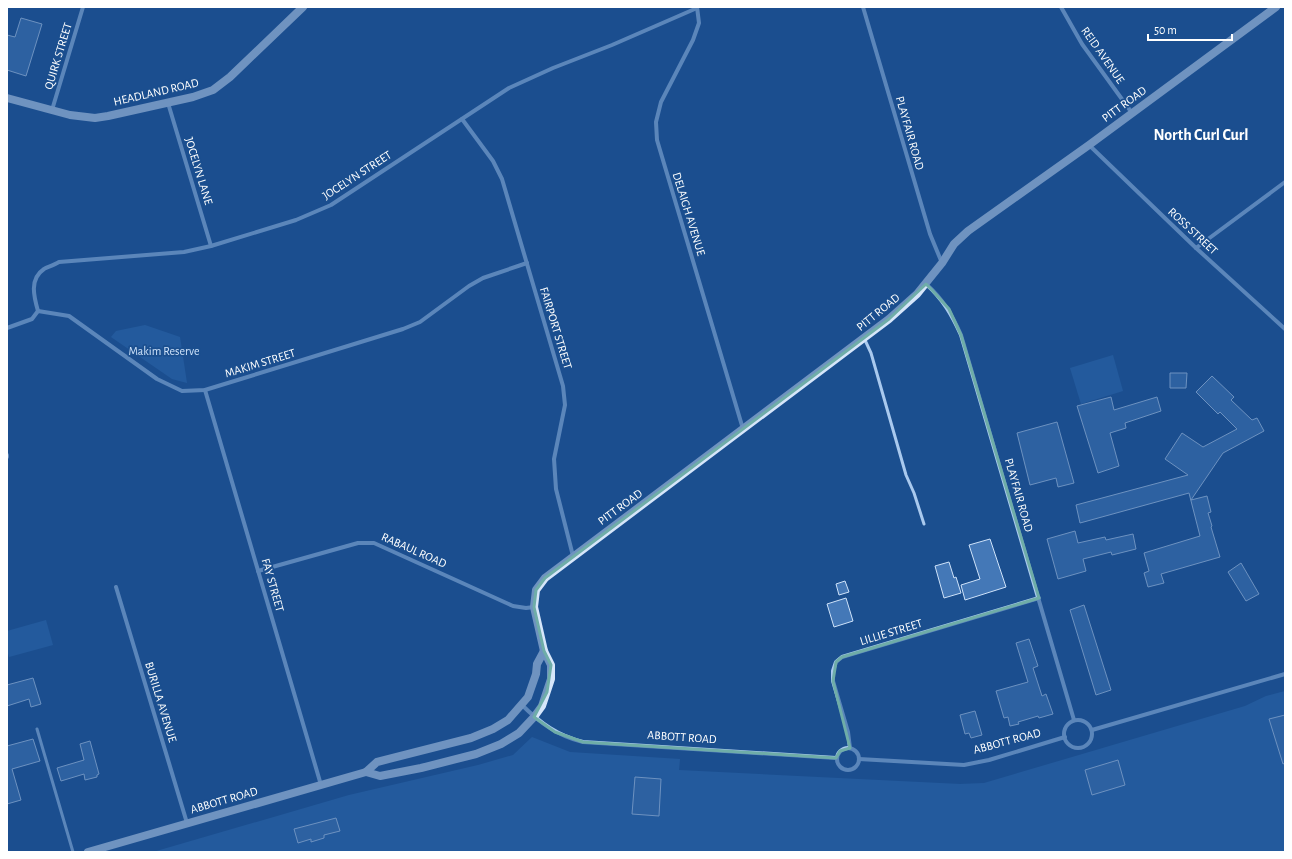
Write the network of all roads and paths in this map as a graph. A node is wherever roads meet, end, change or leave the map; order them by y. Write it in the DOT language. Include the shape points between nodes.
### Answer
graph roads {
  1 [pos="82,7"];
  2 [pos="303,7"];
  3 [pos="863,7"];
  4 [pos="1060,7"];
  5 [pos="1276,7"];
  6 [pos="697,8"];
  7 [pos="7,98"];
  8 [pos="168,103"];
  9 [pos="52,110"];
  10 [pos="1132,113"];
  11 [pos="462,119"];
  12 [pos="1089,145"];
  13 [pos="1285,182"];
  14 [pos="211,246"];
  15 [pos="1196,248"];
  16 [pos="526,263"];
  17 [pos="942,263"];
  18 [pos="926,284"];
  19 [pos="38,311"];
  20 [pos="7,328"];
  21 [pos="1285,329"];
  22 [pos="864,338"];
  23 [pos="205,390"];
  24 [pos="743,429"];
  25 [pos="924,524"];
  26 [pos="573,556"];
  27 [pos="258,571"];
  28 [pos="116,587"];
  29 [pos="1039,598"];
  30 [pos="534,607"];
  31 [pos="544,651"];
  32 [pos="1285,674"];
  33 [pos="522,705"];
  34 [pos="534,717"];
  35 [pos="1074,720"];
  36 [pos="37,729"];
  37 [pos="1092,730"];
  38 [pos="1065,737"];
  39 [pos="850,748"];
  40 [pos="836,758"];
  41 [pos="859,759"];
  42 [pos="366,772"];
  43 [pos="322,785"];
  44 [pos="187,823"];
  45 [pos="73,852"];
  46 [pos="88,852"];
  1 -- 9 [label="street, QUIRK STREET"];
  2 -- 8 [label="main road, HEADLAND ROAD" via="222,84 203,94"];
  3 -- 17 [label="street, PLAYFAIR ROAD" via="930,234"];
  4 -- 10 [label="street, REID AVENUE" via="1082,44"];
  5 -- 10 [label="main road, PITT ROAD"];
  6 -- 11 [label="street, JOCELYN STREET" via="508,88"];
  6 -- 24 [label="street, DELAIGH AVENUE" via="699,23 694,40 661,102 656,122 657,140"];
  7 -- 9 [label="main road, HEADLAND ROAD"];
  8 -- 9 [label="main road, HEADLAND ROAD" via="95,118"];
  8 -- 14 [label="street, JOCELYN LANE"];
  10 -- 12 [label="main road, PITT ROAD"];
  11 -- 14 [label="street, JOCELYN STREET" via="331,205 296,220"];
  11 -- 16 [label="street, FAIRPORT STREET" via="493,161 502,179"];
  12 -- 15 [label="street, ROSS STREET"];
  12 -- 17 [label="main road, PITT ROAD" via="968,231 954,244"];
  13 -- 15 [label="street"];
  14 -- 19 [label="street, JOCELYN STREET" via="184,252 59,262 42,270 35,281 33,293"];
  15 -- 21 [label="street, ROSS STREET"];
  16 -- 23 [label="street, MAKIM STREET" via="483,278 420,322 403,329"];
  16 -- 26 [label="street, FAIRPORT STREET" via="563,386 565,405 554,459 556,489"];
  17 -- 18 [label="main road, PITT ROAD"];
  18 -- 22 [label="main road, PITT ROAD" via="906,305"];
  18 -- 29 [label="street, PLAYFAIR ROAD" via="949,310 961,335"];
  19 -- 20 [label="street" via="32,319"];
  19 -- 23 [label="street, MAKIM STREET" via="69,316 157,379 182,391"];
  22 -- 24 [label="main road, PITT ROAD"];
  22 -- 25 [label="lane" via="871,353 906,475"];
  23 -- 27 [label="street, FAY STREET"];
  24 -- 26 [label="main road, PITT ROAD"];
  26 -- 30 [label="main road, PITT ROAD" via="539,584"];
  27 -- 30 [label="street, RABAUL ROAD" via="358,542 374,543 513,606"];
  27 -- 43 [label="street, FAY STREET"];
  28 -- 44 [label="street, BURILLA AVENUE"];
  29 -- 35 [label="street, PLAYFAIR ROAD"];
  29 -- 39 [label="street, LILLIE STREET" via="842,657 836,662 833,681"];
  30 -- 31 [label="main road, PITT ROAD"];
  31 -- 33 [label="main road" via="537,664 528,697"];
  31 -- 34 [label="main road, PITT ROAD" via="552,665 551,679 542,706"];
  32 -- 37 [label="street"];
  33 -- 34 [label="street, ABBOTT ROAD"];
  33 -- 42 [label="main road, ABBOTT ROAD" via="508,720 493,729 471,738 377,762"];
  34 -- 40 [label="street, ABBOTT ROAD" via="564,737 582,742"];
  34 -- 42 [label="main road, ABBOTT ROAD" via="519,733 476,754 380,776"];
  35 -- 37 [label="street" via="1083,720"];
  35 -- 38 [label="street" via="1065,729"];
  36 -- 45 [label="lane"];
  37 -- 38 [label="street" via="1089,742 1082,747 1069,745"];
  38 -- 41 [label="street, ABBOTT ROAD" via="964,765"];
  39 -- 40 [label="street" via="840,751"];
  39 -- 41 [label="street" via="856,752"];
  40 -- 41 [label="street" via="838,765 847,771 857,766"];
  42 -- 43 [label="main road, ABBOTT ROAD"];
  43 -- 44 [label="main road, ABBOTT ROAD"];
  44 -- 46 [label="main road, ABBOTT ROAD"];
}
